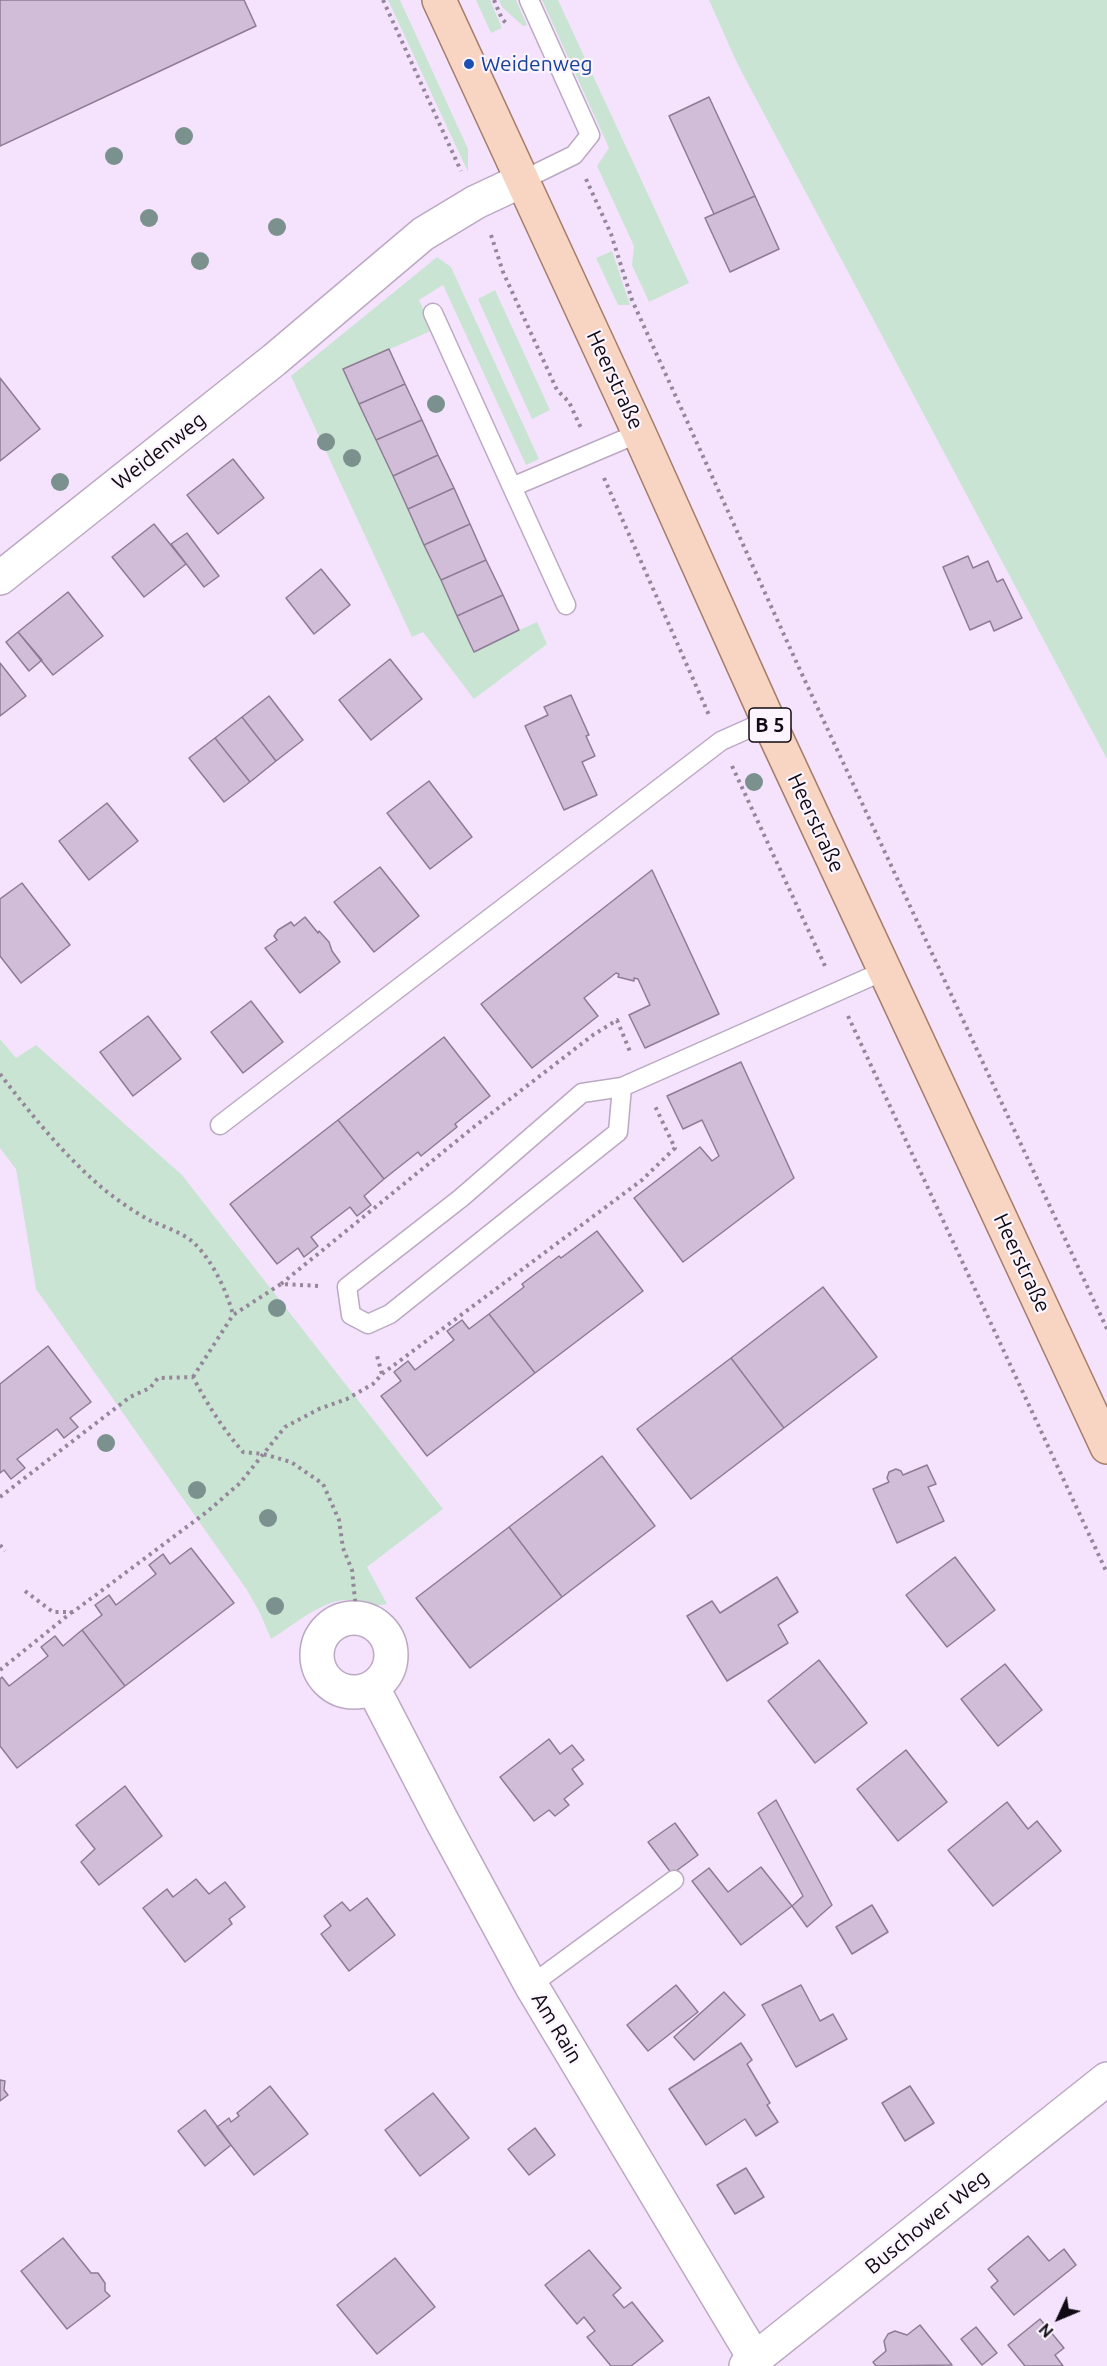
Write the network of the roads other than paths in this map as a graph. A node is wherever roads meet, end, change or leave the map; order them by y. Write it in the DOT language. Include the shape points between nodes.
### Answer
graph roads {
  1 [pos="440,0"];
  2 [pos="530,0"];
  3 [pos="523,180"];
  4 [pos="433,313"];
  5 [pos="639,433"];
  6 [pos="512,487"];
  7 [pos="0,578"];
  8 [pos="566,605"];
  9 [pos="768,720"];
  10 [pos="886,970"];
  11 [pos="622,1087"];
  12 [pos="220,1125"];
  13 [pos="1107,1447"];
  14 [pos="373,1688"];
  15 [pos="674,1880"];
  16 [pos="531,1985"];
  17 [pos="1107,2079"];
  18 [pos="751,2363"];
  1 -- 3 [label="main road, Heerstraße / B 5"];
  2 -- 3 [label="lane" via="590,135 574,155"];
  3 -- 5 [label="main road, Heerstraße / B 5"];
  3 -- 7 [label="street, Weidenweg" via="423,234 267,366"];
  4 -- 6 [label="lane"];
  5 -- 6 [label="lane"];
  5 -- 9 [label="main road, Heerstraße / B 5"];
  6 -- 8 [label="lane"];
  9 -- 10 [label="main road, Heerstraße / B 5"];
  9 -- 12 [label="lane" via="721,741"];
  10 -- 11 [label="lane"];
  10 -- 13 [label="main road, Heerstraße / B 5"];
  11 -- 11 [label="lane" via="618,1132 390,1314 368,1324 351,1316 347,1287 461,1198 582,1093"];
  14 -- 14 [label="street" via="357,1693 340,1691 326,1681 318,1667 317,1650 322,1634 335,1623 351,1618 368,1620 381,1629 390,1644 391,1661 385,1676"];
  14 -- 16 [label="street, Am Rain"];
  15 -- 16 [label="lane"];
  16 -- 18 [label="street, Am Rain"];
  17 -- 18 [label="street, Buschower Weg"];
}
